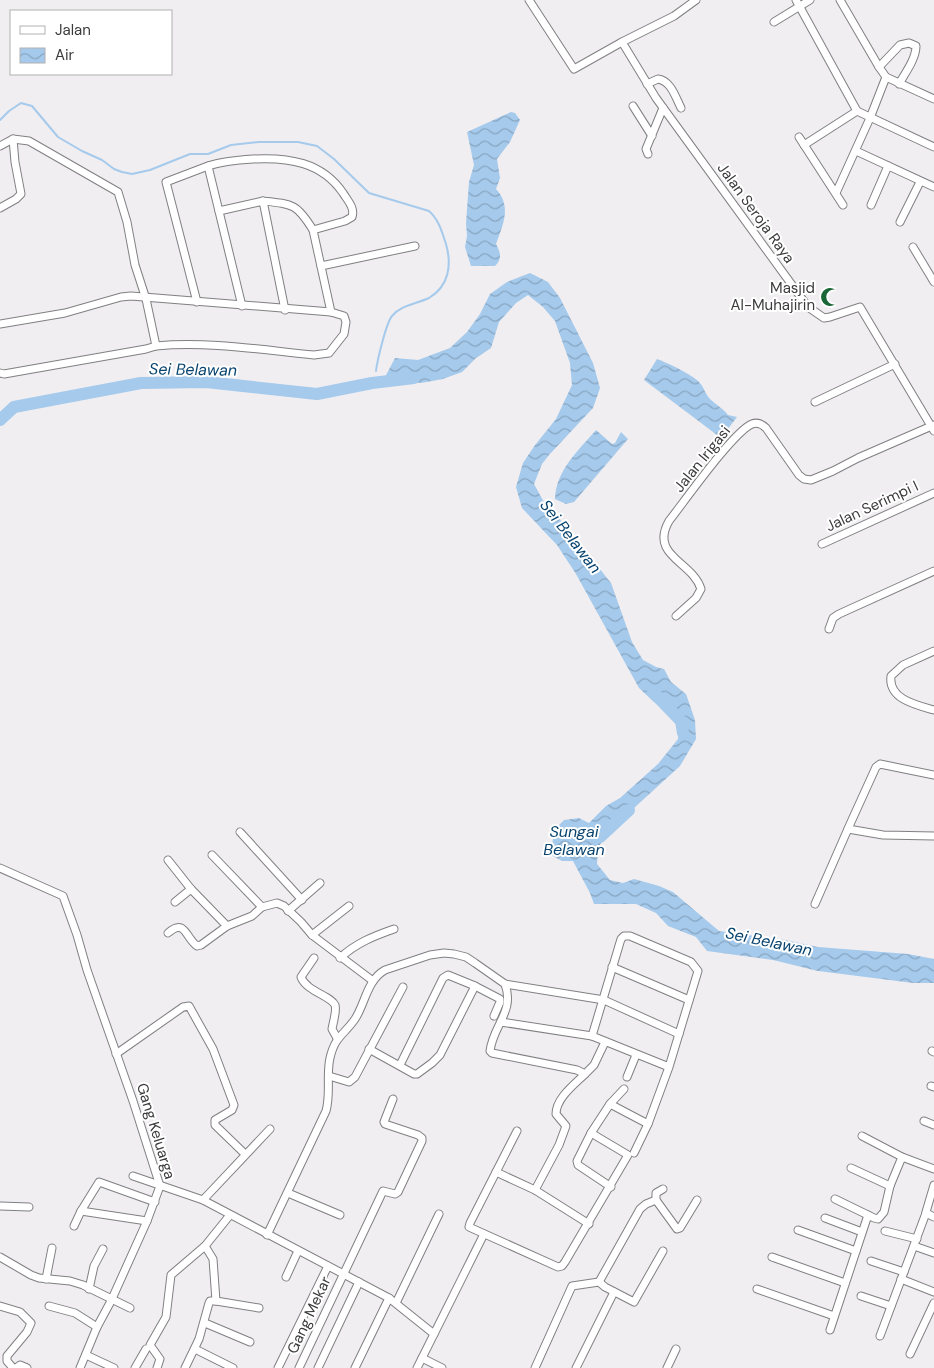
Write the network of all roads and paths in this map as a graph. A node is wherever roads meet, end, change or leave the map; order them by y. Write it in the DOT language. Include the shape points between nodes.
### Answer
graph roads {
  1 [pos="529,0"];
  2 [pos="696,0"];
  3 [pos="810,0"];
  4 [pos="840,0"];
  5 [pos="797,3"];
  6 [pos="774,22"];
  7 [pos="622,42"];
  8 [pos="879,67"];
  9 [pos="886,76"];
  10 [pos="647,84"];
  11 [pos="899,84"];
  12 [pos="934,99"];
  13 [pos="632,106"];
  14 [pos="663,108"];
  15 [pos="681,108"];
  16 [pos="857,111"];
  17 [pos="870,118"];
  18 [pos="652,136"];
  19 [pos="799,137"];
  20 [pos="13,139"];
  21 [pos="804,145"];
  22 [pos="0,146"];
  23 [pos="934,147"];
  24 [pos="856,151"];
  25 [pos="648,154"];
  26 [pos="208,166"];
  27 [pos="888,166"];
  28 [pos="920,182"];
  29 [pos="934,187"];
  30 [pos="836,193"];
  31 [pos="263,201"];
  32 [pos="842,205"];
  33 [pos="871,205"];
  34 [pos="0,208"];
  35 [pos="219,212"];
  36 [pos="900,222"];
  37 [pos="313,230"];
  38 [pos="415,246"];
  39 [pos="913,247"];
  40 [pos="321,266"];
  41 [pos="932,273"];
  42 [pos="934,282"];
  43 [pos="146,298"];
  44 [pos="197,302"];
  45 [pos="242,306"];
  46 [pos="285,310"];
  47 [pos="331,312"];
  48 [pos="0,324"];
  49 [pos="156,346"];
  50 [pos="895,364"];
  51 [pos="0,373"];
  52 [pos="815,402"];
  53 [pos="933,427"];
  54 [pos="934,493"];
  55 [pos="822,544"];
  56 [pos="934,572"];
  57 [pos="676,616"];
  58 [pos="829,629"];
  59 [pos="934,651"];
  60 [pos="934,710"];
  61 [pos="934,775"];
  62 [pos="848,829"];
  63 [pos="240,832"];
  64 [pos="934,836"];
  65 [pos="212,855"];
  66 [pos="168,860"];
  67 [pos="0,868"];
  68 [pos="320,883"];
  69 [pos="191,889"];
  70 [pos="302,900"];
  71 [pos="175,902"];
  72 [pos="816,904"];
  73 [pos="349,906"];
  74 [pos="262,907"];
  75 [pos="288,911"];
  76 [pos="228,926"];
  77 [pos="394,929"];
  78 [pos="168,933"];
  79 [pos="312,935"];
  80 [pos="314,958"];
  81 [pos="340,958"];
  82 [pos="612,967"];
  83 [pos="373,981"];
  84 [pos="504,984"];
  85 [pos="475,986"];
  86 [pos="403,987"];
  87 [pos="604,1000"];
  88 [pos="689,1000"];
  89 [pos="494,1016"];
  90 [pos="501,1022"];
  91 [pos="679,1034"];
  92 [pos="592,1036"];
  93 [pos="338,1038"];
  94 [pos="604,1042"];
  95 [pos="369,1049"];
  96 [pos="116,1054"];
  97 [pos="636,1055"];
  98 [pos="400,1065"];
  99 [pos="669,1068"];
  100 [pos="585,1074"];
  101 [pos="329,1076"];
  102 [pos="627,1077"];
  103 [pos="624,1089"];
  104 [pos="393,1099"];
  105 [pos="610,1104"];
  106 [pos="924,1121"];
  107 [pos="648,1124"];
  108 [pos="934,1125"];
  109 [pos="270,1129"];
  110 [pos="517,1131"];
  111 [pos="591,1133"];
  112 [pos="862,1136"];
  113 [pos="634,1153"];
  114 [pos="245,1154"];
  115 [pos="902,1157"];
  116 [pos="851,1168"];
  117 [pos="934,1169"];
  118 [pos="496,1172"];
  119 [pos="133,1176"];
  120 [pos="934,1185"];
  121 [pos="160,1186"];
  122 [pos="890,1186"];
  123 [pos="610,1187"];
  124 [pos="663,1189"];
  125 [pos="535,1190"];
  126 [pos="288,1193"];
  127 [pos="836,1199"];
  128 [pos="203,1200"];
  129 [pos="697,1200"];
  130 [pos="155,1202"];
  131 [pos="652,1202"];
  132 [pos="0,1206"];
  133 [pos="29,1207"];
  134 [pos="81,1210"];
  135 [pos="439,1214"];
  136 [pos="926,1214"];
  137 [pos="230,1215"];
  138 [pos="340,1215"];
  139 [pos="868,1215"];
  140 [pos="934,1217"];
  141 [pos="825,1218"];
  142 [pos="147,1221"];
  143 [pos="589,1224"];
  144 [pos="74,1226"];
  145 [pos="798,1230"];
  146 [pos="885,1231"];
  147 [pos="862,1232"];
  148 [pos="484,1234"];
  149 [pos="267,1235"];
  150 [pos="917,1238"];
  151 [pos="205,1246"];
  152 [pos="914,1246"];
  153 [pos="52,1248"];
  154 [pos="103,1249"];
  155 [pos="298,1251"];
  156 [pos="663,1251"];
  157 [pos="856,1251"];
  158 [pos="934,1253"];
  159 [pos="0,1257"];
  160 [pos="772,1257"];
  161 [pos="871,1261"];
  162 [pos="328,1266"];
  163 [pos="344,1274"];
  164 [pos="903,1275"];
  165 [pos="286,1277"];
  166 [pos="46,1279"];
  167 [pos="359,1282"];
  168 [pos="599,1282"];
  169 [pos="845,1283"];
  170 [pos="90,1289"];
  171 [pos="757,1289"];
  172 [pos="614,1292"];
  173 [pos="934,1292"];
  174 [pos="861,1296"];
  175 [pos="389,1298"];
  176 [pos="111,1300"];
  177 [pos="216,1301"];
  178 [pos="396,1303"];
  179 [pos="934,1303"];
  180 [pos="0,1306"];
  181 [pos="49,1306"];
  182 [pos="891,1306"];
  183 [pos="130,1308"];
  184 [pos="259,1308"];
  185 [pos="834,1316"];
  186 [pos="204,1323"];
  187 [pos="97,1327"];
  188 [pos="830,1330"];
  189 [pos="434,1334"];
  190 [pos="880,1336"];
  191 [pos="250,1342"];
  192 [pos="146,1349"];
  193 [pos="194,1349"];
  194 [pos="676,1349"];
  195 [pos="910,1354"];
  196 [pos="86,1355"];
  197 [pos="422,1358"];
  198 [pos="14,1368"];
  199 [pos="27,1368"];
  200 [pos="80,1368"];
  201 [pos="114,1368"];
  202 [pos="135,1368"];
  203 [pos="157,1368"];
  204 [pos="185,1368"];
  205 [pos="233,1368"];
  206 [pos="278,1368"];
  207 [pos="299,1368"];
  208 [pos="318,1368"];
  209 [pos="355,1368"];
  210 [pos="417,1368"];
  211 [pos="442,1368"];
  212 [pos="535,1368"];
  213 [pos="576,1368"];
  214 [pos="667,1368"];
  1 -- 7 [label="street" via="574,69"];
  2 -- 7 [label="street" via="674,16"];
  3 -- 5 [label="street"];
  4 -- 8 [label="street"];
  5 -- 6 [label="street"];
  5 -- 16 [label="street"];
  7 -- 10 [label="street, Jalan Seroja Raya"];
  8 -- 9 [label="street"];
  8 -- 11 [label="street" via="900,45 909,43 916,46"];
  9 -- 11 [label="street"];
  9 -- 17 [label="street"];
  10 -- 14 [label="street, Jalan Seroja Raya"];
  10 -- 15 [label="street" via="658,79 665,81"];
  11 -- 12 [label="street"];
  13 -- 18 [label="street"];
  14 -- 18 [label="street"];
  14 -- 50 [label="street, Jalan Seroja Raya" via="808,307 824,318 860,307"];
  16 -- 17 [label="street"];
  16 -- 21 [label="street"];
  17 -- 23 [label="street"];
  17 -- 24 [label="street"];
  18 -- 25 [label="street" via="646,149"];
  19 -- 21 [label="street"];
  20 -- 22 [label="street"];
  20 -- 34 [label="street" via="21,192 16,199"];
  20 -- 43 [label="street" via="30,141 118,192"];
  21 -- 30 [label="street"];
  24 -- 27 [label="street"];
  24 -- 30 [label="street"];
  26 -- 35 [label="street"];
  26 -- 37 [label="street" via="224,160 278,158 308,164 326,174 341,190 354,212 345,221"];
  26 -- 44 [label="street" via="166,182"];
  27 -- 28 [label="street"];
  27 -- 33 [label="street"];
  28 -- 29 [label="street"];
  28 -- 36 [label="street"];
  30 -- 32 [label="street"];
  31 -- 35 [label="street"];
  31 -- 37 [label="street" via="298,208"];
  31 -- 46 [label="street"];
  35 -- 45 [label="street"];
  37 -- 40 [label="street"];
  38 -- 40 [label="street"];
  39 -- 41 [label="street"];
  40 -- 47 [label="street"];
  41 -- 42 [label="street"];
  43 -- 44 [label="street"];
  43 -- 48 [label="street" via="121,297 65,313"];
  43 -- 49 [label="street"];
  44 -- 45 [label="street"];
  45 -- 46 [label="street"];
  46 -- 47 [label="street"];
  47 -- 49 [label="street" via="344,316 346,326 344,334 329,353 314,355 179,343"];
  49 -- 51 [label="street"];
  50 -- 52 [label="street"];
  50 -- 53 [label="street, Jalan Seroja Raya"];
  53 -- 57 [label="street, Jalan Irigasi" via="811,480 799,475 761,424 754,423 746,428 730,443 664,530 663,540 668,551 699,581 701,589"];
  54 -- 55 [label="street, Jalan Serimpi I"];
  56 -- 58 [label="street" via="839,614 833,618"];
  59 -- 60 [label="street" via="902,665 891,676 890,683 896,695"];
  61 -- 62 [label="street" via="880,764"];
  62 -- 64 [label="street" via="883,835"];
  62 -- 72 [label="street"];
  63 -- 70 [label="street"];
  65 -- 74 [label="street"];
  66 -- 69 [label="street"];
  67 -- 96 [label="street, Gang Keluarga" via="63,896"];
  68 -- 70 [label="street"];
  69 -- 71 [label="street"];
  69 -- 76 [label="street"];
  70 -- 75 [label="street"];
  73 -- 79 [label="street"];
  74 -- 75 [label="street" via="277,903"];
  74 -- 76 [label="street" via="252,916"];
  75 -- 79 [label="street"];
  76 -- 78 [label="street" via="197,946 183,928 175,927"];
  77 -- 81 [label="street" via="364,940"];
  79 -- 81 [label="street"];
  80 -- 93 [label="street" via="301,977 302,982 334,1003 332,1029"];
  81 -- 83 [label="street"];
  82 -- 87 [label="street"];
  82 -- 88 [label="street"];
  82 -- 88 [label="street" via="622,939 627,936 691,962 698,971"];
  83 -- 84 [label="street" via="385,970 430,954 444,953 466,957"];
  83 -- 93 [label="street" via="354,1019"];
  84 -- 87 [label="street"];
  84 -- 90 [label="street" via="508,1001"];
  85 -- 89 [label="street" via="500,999"];
  85 -- 98 [label="street" via="440,1055 432,1064 417,1074"];
  85 -- 98 [label="street" via="448,975 442,978"];
  86 -- 95 [label="street"];
  87 -- 91 [label="street"];
  87 -- 92 [label="street"];
  88 -- 91 [label="street"];
  90 -- 92 [label="street"];
  90 -- 100 [label="street" via="491,1042 492,1053"];
  91 -- 99 [label="street"];
  92 -- 94 [label="street"];
  93 -- 101 [label="street" via="330,1058"];
  94 -- 97 [label="street"];
  94 -- 100 [label="street" via="594,1065"];
  95 -- 98 [label="street"];
  95 -- 101 [label="street" via="351,1081"];
  96 -- 114 [label="street" via="189,1006 213,1049 234,1105 232,1110 215,1120 215,1125"];
  96 -- 121 [label="street, Gang Keluarga"];
  97 -- 99 [label="street"];
  97 -- 102 [label="street"];
  99 -- 107 [label="street"];
  100 -- 125 [label="street" via="557,1107 556,1114 566,1126"];
  101 -- 126 [label="street" via="326,1112"];
  103 -- 105 [label="street"];
  104 -- 163 [label="street, Gang Mekar" via="384,1122 418,1135 422,1141 398,1192 383,1191"];
  105 -- 107 [label="street"];
  105 -- 111 [label="street"];
  106 -- 108 [label="street"];
  107 -- 113 [label="street"];
  109 -- 114 [label="street"];
  110 -- 118 [label="street"];
  111 -- 123 [label="street" via="578,1165"];
  111 -- 123 [label="street" via="628,1155"];
  112 -- 115 [label="street"];
  114 -- 128 [label="street"];
  115 -- 117 [label="street"];
  115 -- 122 [label="street"];
  116 -- 122 [label="street"];
  118 -- 125 [label="street"];
  118 -- 148 [label="street" via="469,1225"];
  119 -- 121 [label="street"];
  120 -- 136 [label="street"];
  121 -- 128 [label="street"];
  121 -- 130 [label="street, Gang Keluarga"];
  122 -- 139 [label="street" via="882,1216 878,1219"];
  123 -- 143 [label="street"];
  124 -- 131 [label="street" via="656,1193"];
  125 -- 143 [label="street"];
  126 -- 138 [label="street"];
  126 -- 149 [label="street"];
  127 -- 139 [label="street"];
  128 -- 137 [label="street"];
  129 -- 131 [label="street" via="677,1229"];
  130 -- 134 [label="street" via="99,1182"];
  130 -- 142 [label="street, Gang Keluarga"];
  131 -- 168 [label="street" via="640,1209"];
  132 -- 133 [label="street"];
  134 -- 142 [label="street"];
  134 -- 144 [label="street"];
  135 -- 178 [label="street"];
  136 -- 140 [label="street"];
  136 -- 150 [label="street"];
  137 -- 149 [label="street"];
  137 -- 151 [label="street"];
  139 -- 147 [label="street"];
  141 -- 147 [label="street"];
  142 -- 176 [label="street, Gang Keluarga"];
  143 -- 148 [label="street" via="565,1262 558,1267"];
  145 -- 157 [label="street"];
  146 -- 150 [label="street"];
  147 -- 157 [label="street"];
  148 -- 189 [label="street"];
  149 -- 155 [label="street"];
  150 -- 152 [label="street"];
  151 -- 177 [label="street" via="213,1259"];
  151 -- 203 [label="street" via="170,1278 168,1311 150,1345 160,1359"];
  152 -- 158 [label="street"];
  152 -- 164 [label="street"];
  153 -- 166 [label="street"];
  154 -- 170 [label="street" via="94,1266"];
  155 -- 162 [label="street"];
  155 -- 165 [label="street"];
  156 -- 172 [label="street" via="636,1300 630,1301"];
  157 -- 169 [label="street"];
  159 -- 166 [label="street" via="31,1275"];
  160 -- 169 [label="street"];
  161 -- 164 [label="street"];
  162 -- 163 [label="street"];
  162 -- 206 [label="street"];
  163 -- 167 [label="street"];
  163 -- 207 [label="street, Gang Mekar"];
  164 -- 173 [label="street"];
  164 -- 182 [label="street"];
  166 -- 170 [label="street" via="70,1281"];
  167 -- 175 [label="street"];
  167 -- 208 [label="street"];
  168 -- 172 [label="street"];
  168 -- 212 [label="street" via="572,1286"];
  169 -- 185 [label="street"];
  170 -- 176 [label="street"];
  171 -- 185 [label="street"];
  172 -- 213 [label="street"];
  174 -- 182 [label="street"];
  175 -- 178 [label="street"];
  175 -- 209 [label="street"];
  176 -- 183 [label="street"];
  176 -- 187 [label="street, Gang Keluarga"];
  177 -- 184 [label="street"];
  177 -- 186 [label="street" via="210,1301"];
  178 -- 189 [label="street"];
  179 -- 195 [label="street"];
  180 -- 198 [label="street" via="20,1312 31,1323 7,1356 6,1361"];
  181 -- 187 [label="street" via="75,1313"];
  182 -- 190 [label="street"];
  185 -- 188 [label="street"];
  186 -- 191 [label="street"];
  186 -- 193 [label="street"];
  187 -- 196 [label="street, Gang Keluarga"];
  189 -- 197 [label="street"];
  192 -- 202 [label="street"];
  193 -- 204 [label="street"];
  193 -- 205 [label="street"];
  194 -- 214 [label="street"];
  196 -- 200 [label="street, Gang Keluarga"];
  196 -- 201 [label="street"];
  197 -- 210 [label="street"];
  197 -- 211 [label="street"];
  198 -- 199 [label="street" via="20,1365"];
}
